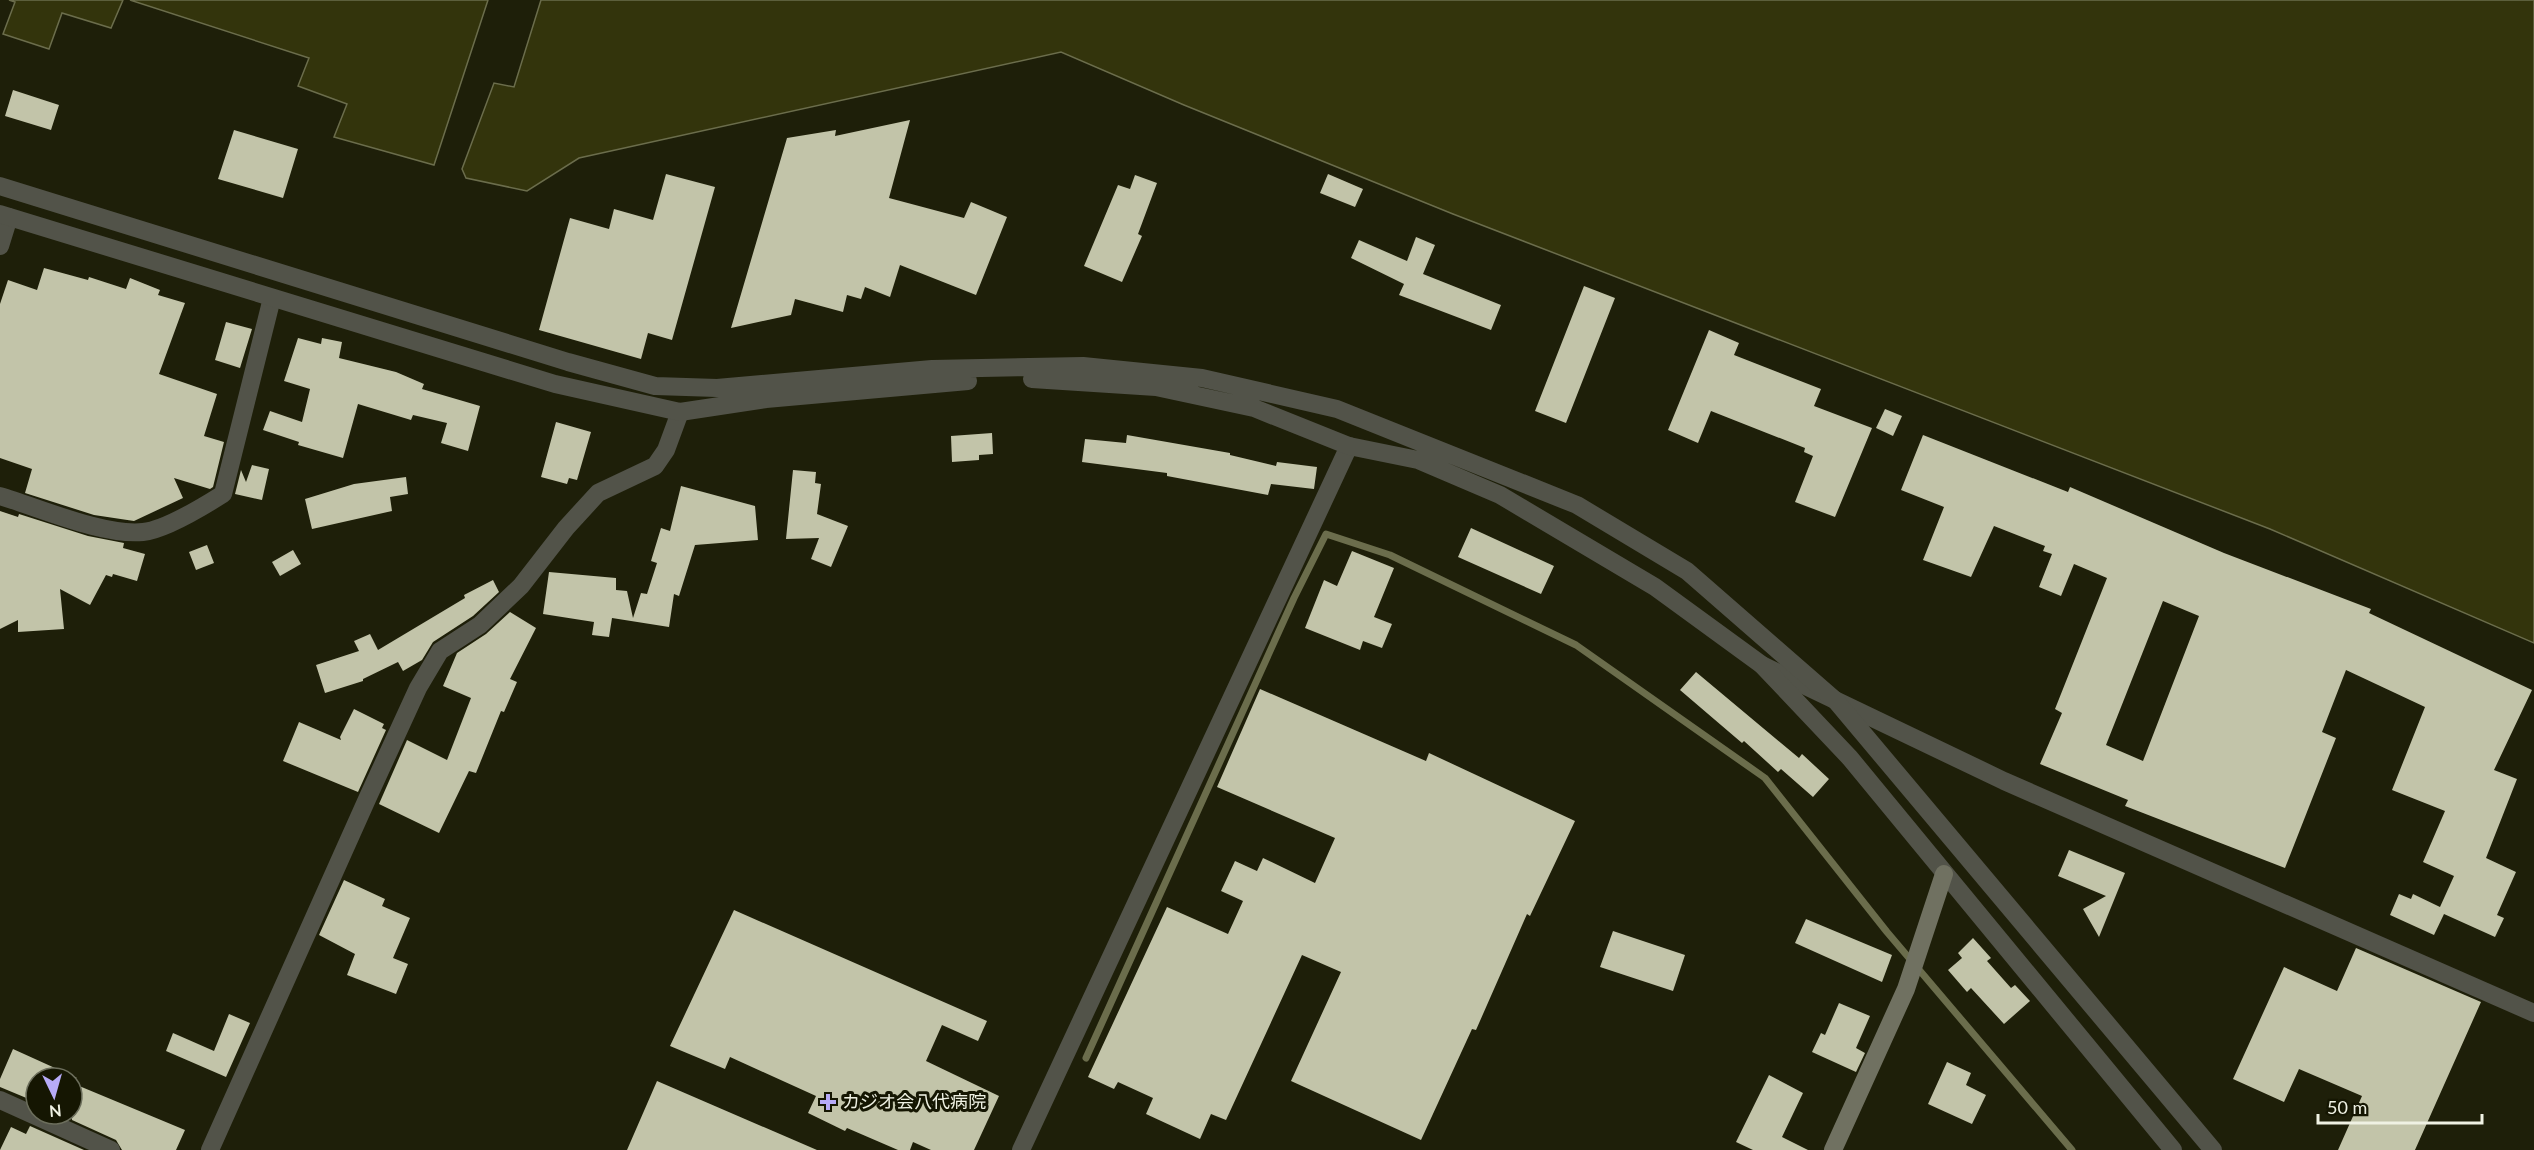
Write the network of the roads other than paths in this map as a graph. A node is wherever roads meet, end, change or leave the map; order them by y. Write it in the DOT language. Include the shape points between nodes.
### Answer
graph roads {
  1 [pos="0,186"];
  2 [pos="5,215"];
  3 [pos="0,246"];
  4 [pos="272,298"];
  5 [pos="680,412"];
  6 [pos="1349,446"];
  7 [pos="0,496"];
  8 [pos="1762,665"];
  9 [pos="1836,700"];
  10 [pos="1944,874"];
  11 [pos="2534,1013"];
  12 [pos="0,1100"];
  13 [pos="111,1150"];
  14 [pos="210,1150"];
  15 [pos="1021,1150"];
  16 [pos="1833,1150"];
  17 [pos="2173,1150"];
  18 [pos="2213,1150"];
  1 -- 9 [label="street" via="655,386 717,388 932,369 1083,366 1202,378 1337,410 1576,505 1687,571"];
  2 -- 3 [label="street"];
  2 -- 4 [label="street"];
  4 -- 5 [label="street" via="555,384"];
  4 -- 7 [label="street" via="223,494 199,510 146,532 118,532"];
  5 -- 6 [label="street" via="946,381 1052,378 1156,387 1254,408"];
  5 -- 14 [label="street" via="666,450 655,466 598,493 521,586 480,625 440,651 418,688"];
  6 -- 8 [label="street" via="1418,460 1500,495 1655,587"];
  6 -- 15 [label="street"];
  8 -- 9 [label="street"];
  8 -- 10 [label="street" via="1850,758"];
  9 -- 11 [label="street" via="2004,781"];
  9 -- 18 [label="street"];
  10 -- 16 [label="main road" via="1906,989"];
  10 -- 17 [label="street"];
  12 -- 13 [label="street"];
}
